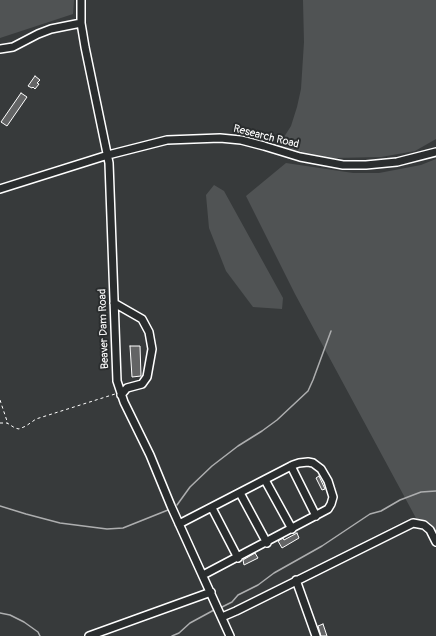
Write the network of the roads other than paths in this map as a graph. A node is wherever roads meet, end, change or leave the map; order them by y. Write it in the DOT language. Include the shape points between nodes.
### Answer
graph roads {
  1 [pos="82,0"];
  2 [pos="81,23"];
  3 [pos="0,49"];
  4 [pos="436,152"];
  5 [pos="108,155"];
  6 [pos="0,188"];
  7 [pos="114,303"];
  8 [pos="120,393"];
  9 [pos="291,466"];
  10 [pos="265,480"];
  11 [pos="240,493"];
  12 [pos="212,508"];
  13 [pos="316,516"];
  14 [pos="180,524"];
  15 [pos="292,529"];
  16 [pos="436,542"];
  17 [pos="267,543"];
  18 [pos="238,558"];
  19 [pos="203,575"];
  20 [pos="296,580"];
  21 [pos="211,592"];
  22 [pos="222,617"];
  23 [pos="89,636"];
  24 [pos="230,636"];
  25 [pos="316,636"];
  1 -- 2 [label="street, Beaver Dam Road"];
  2 -- 3 [label="street" via="51,29 13,47"];
  2 -- 5 [label="street, Beaver Dam Road"];
  4 -- 5 [label="street, Research Road" via="397,162 342,165 300,157 241,140 184,138"];
  5 -- 6 [label="street, Research Road"];
  5 -- 7 [label="street, Beaver Dam Road"];
  7 -- 8 [label="street, Beaver Dam Road" via="116,368"];
  7 -- 8 [label="street" via="142,319 149,332 152,349 147,376 142,384"];
  8 -- 14 [label="street, Beaver Dam Road"];
  9 -- 10 [label="street"];
  9 -- 13 [label="street"];
  9 -- 13 [label="street" via="305,462 313,463 328,481 332,490 331,504 328,509"];
  10 -- 11 [label="street"];
  10 -- 15 [label="street"];
  11 -- 12 [label="street"];
  11 -- 17 [label="street"];
  12 -- 14 [label="street"];
  12 -- 18 [label="street"];
  13 -- 15 [label="street"];
  14 -- 19 [label="street, Beaver Dam Road"];
  15 -- 17 [label="street"];
  16 -- 20 [label="street" via="430,530 424,525 413,523"];
  17 -- 18 [label="street"];
  18 -- 19 [label="street"];
  19 -- 21 [label="street, Beaver Dam Road"];
  20 -- 22 [label="street"];
  20 -- 25 [label="street"];
  21 -- 22 [label="street, Beaver Dam Road"];
  21 -- 23 [label="street"];
  22 -- 24 [label="street, Beaver Dam Road"];
}
